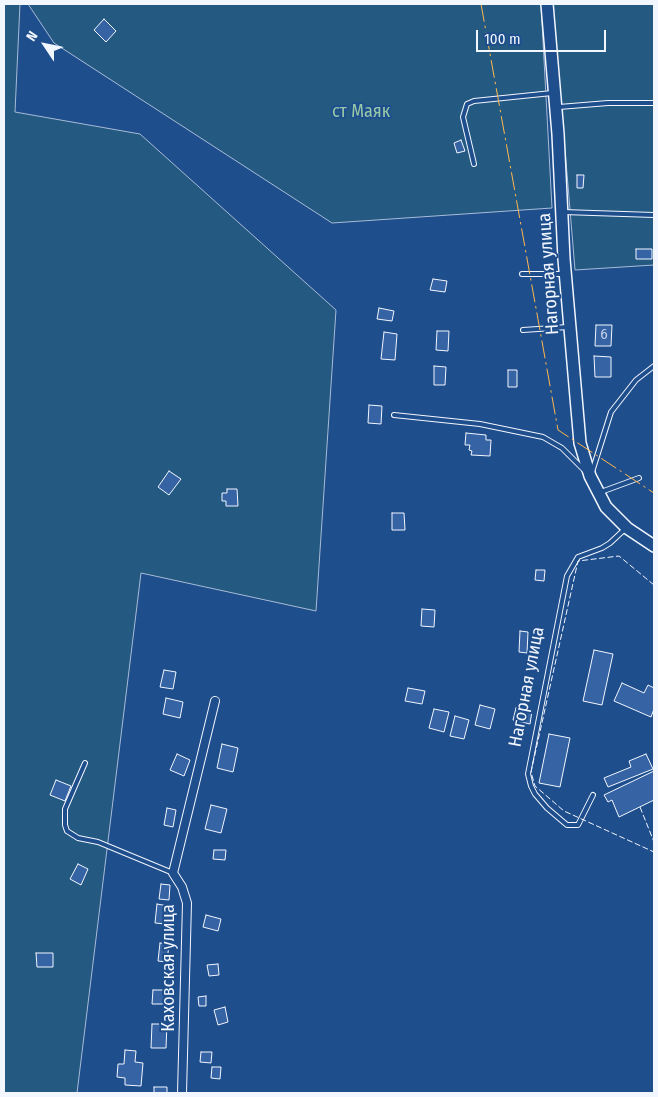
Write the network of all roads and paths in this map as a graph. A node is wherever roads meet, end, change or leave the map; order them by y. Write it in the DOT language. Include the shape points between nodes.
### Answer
graph roads {
  1 [pos="547,4"];
  2 [pos="555,93"];
  3 [pos="654,103"];
  4 [pos="556,107"];
  5 [pos="474,164"];
  6 [pos="563,212"];
  7 [pos="654,214"];
  8 [pos="522,274"];
  9 [pos="565,274"];
  10 [pos="570,327"];
  11 [pos="523,330"];
  12 [pos="654,366"];
  13 [pos="394,415"];
  14 [pos="590,476"];
  15 [pos="639,478"];
  16 [pos="598,493"];
  17 [pos="626,528"];
  18 [pos="654,546"];
  19 [pos="215,701"];
  20 [pos="85,763"];
  21 [pos="594,795"];
  22 [pos="173,873"];
  23 [pos="182,1093"];
  1 -- 2 [label="main road, Нагорная улица"];
  2 -- 4 [label="main road, Нагорная улица"];
  2 -- 5 [label="lane" via="467,104 463,117"];
  3 -- 4 [label="lane"];
  4 -- 6 [label="main road, Нагорная улица"];
  6 -- 7 [label="lane"];
  6 -- 9 [label="main road, Нагорная улица"];
  8 -- 9 [label="lane"];
  9 -- 10 [label="main road, Нагорная улица"];
  10 -- 11 [label="lane"];
  10 -- 14 [label="main road, Нагорная улица" via="580,443"];
  12 -- 14 [label="lane" via="636,380 611,412"];
  13 -- 14 [label="lane" via="480,424 544,438 562,448"];
  14 -- 16 [label="main road, Нагорная улица"];
  15 -- 16 [label="lane"];
  16 -- 17 [label="main road, Нагорная улица"];
  17 -- 18 [label="main road, Нагорная улица"];
  17 -- 21 [label="lane, Нагорная улица" via="602,548 578,557 567,576 528,774 535,794 568,825 578,825"];
  19 -- 22 [label="street"];
  20 -- 22 [label="lane" via="65,809 67,831"];
  22 -- 23 [label="street, Каховская улица" via="182,887 186,903"];
}
